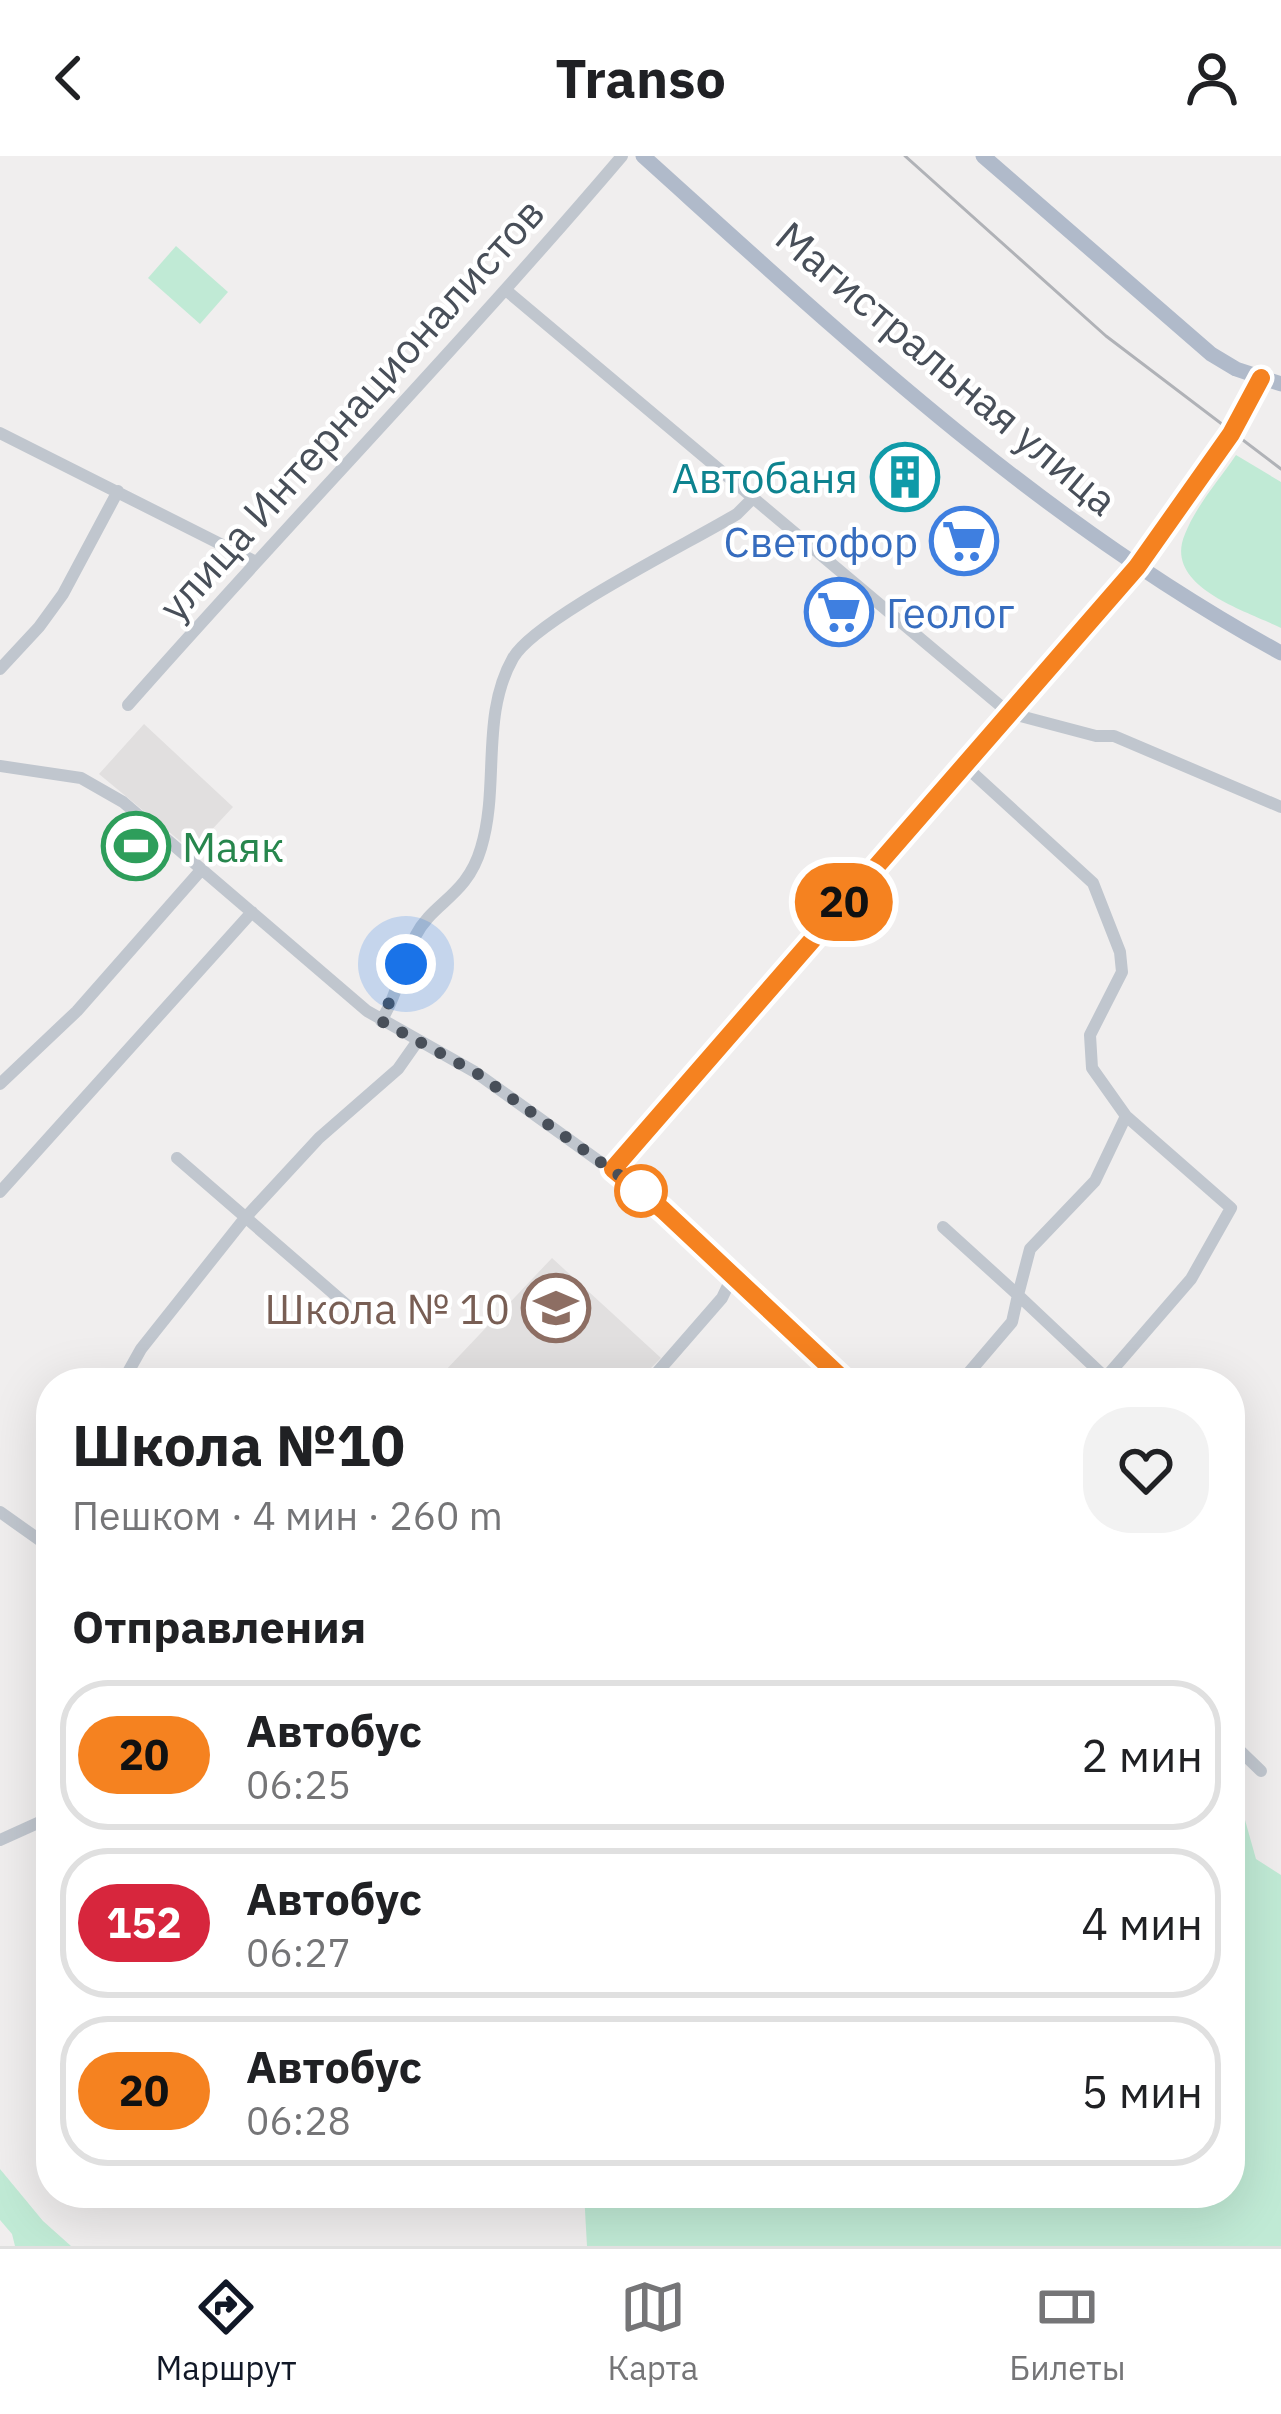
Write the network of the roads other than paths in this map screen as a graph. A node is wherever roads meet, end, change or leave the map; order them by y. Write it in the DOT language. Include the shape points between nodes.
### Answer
graph roads {
  1 [pos="622,156"];
  2 [pos="643,156"];
  3 [pos="983,156"];
  4 [pos="507,291"];
  5 [pos="1261,378"];
  6 [pos="1281,384"];
  7 [pos="0,433"];
  8 [pos="118,491"];
  9 [pos="753,499"];
  10 [pos="254,561"];
  11 [pos="1137,567"];
  12 [pos="1281,653"];
  13 [pos="0,669"];
  14 [pos="128,705"];
  15 [pos="1010,713"];
  16 [pos="964,765"];
  17 [pos="0,766"];
  18 [pos="1281,807"];
  19 [pos="202,869"];
  20 [pos="252,912"];
  21 [pos="381,1021"];
  22 [pos="417,1042"];
  23 [pos="0,1084"];
  24 [pos="1126,1116"];
  25 [pos="177,1158"];
  26 [pos="613,1169"];
  27 [pos="0,1192"];
  28 [pos="244,1218"];
  29 [pos="943,1227"];
  30 [pos="733,1275"];
  31 [pos="1018,1295"];
  32 [pos="350,1307"];
  33 [pos="131,1368"];
  34 [pos="661,1368"];
  35 [pos="831,1368"];
  36 [pos="974,1368"];
  37 [pos="1091,1368"];
  38 [pos="1113,1368"];
  39 [pos="0,1513"];
  40 [pos="36,1538"];
  41 [pos="1245,1756"];
  42 [pos="1261,1771"];
  43 [pos="36,1824"];
  44 [pos="0,1840"];
  1 -- 4 [label="street, улица Интернационалистов"];
  2 -- 11 [label="main road, Магистральная улица" via="942,421"];
  3 -- 5 [label="main road" via="1191,339"];
  4 -- 9 [label="street"];
  4 -- 10 [label="street, улица Интернационалистов"];
  5 -- 6 [label="main road"];
  5 -- 11 [label="main road"];
  7 -- 8 [label="street"];
  8 -- 10 [label="street"];
  8 -- 13 [label="street" via="63,594"];
  9 -- 15 [label="street"];
  9 -- 21 [label="street" via="564,614 514,655 494,723 481,848 463,886 416,935"];
  10 -- 14 [label="street, улица Интернационалистов"];
  11 -- 12 [label="main road, Магистральная улица"];
  11 -- 15 [label="street"];
  15 -- 16 [label="street"];
  15 -- 18 [label="street" via="1114,736"];
  16 -- 24 [label="street" via="1094,883 1122,972 1090,1035 1089,1058"];
  16 -- 26 [label="street"];
  17 -- 19 [label="street" via="93,782"];
  19 -- 20 [label="street"];
  19 -- 23 [label="street" via="77,1011"];
  20 -- 21 [label="street"];
  20 -- 27 [label="street"];
  21 -- 22 [label="street"];
  22 -- 26 [label="street" via="475,1072"];
  22 -- 28 [label="street"];
  24 -- 31 [label="street" via="1095,1180 1030,1250"];
  24 -- 38 [label="street" via="1231,1208 1191,1279"];
  25 -- 28 [label="street"];
  26 -- 30 [label="street"];
  28 -- 32 [label="street"];
  28 -- 33 [label="street"];
  29 -- 31 [label="street"];
  30 -- 34 [label="street"];
  30 -- 35 [label="street"];
  31 -- 36 [label="street" via="1012,1322"];
  31 -- 37 [label="street"];
  39 -- 40 [label="street"];
  41 -- 42 [label="street"];
  43 -- 44 [label="street"];
}
